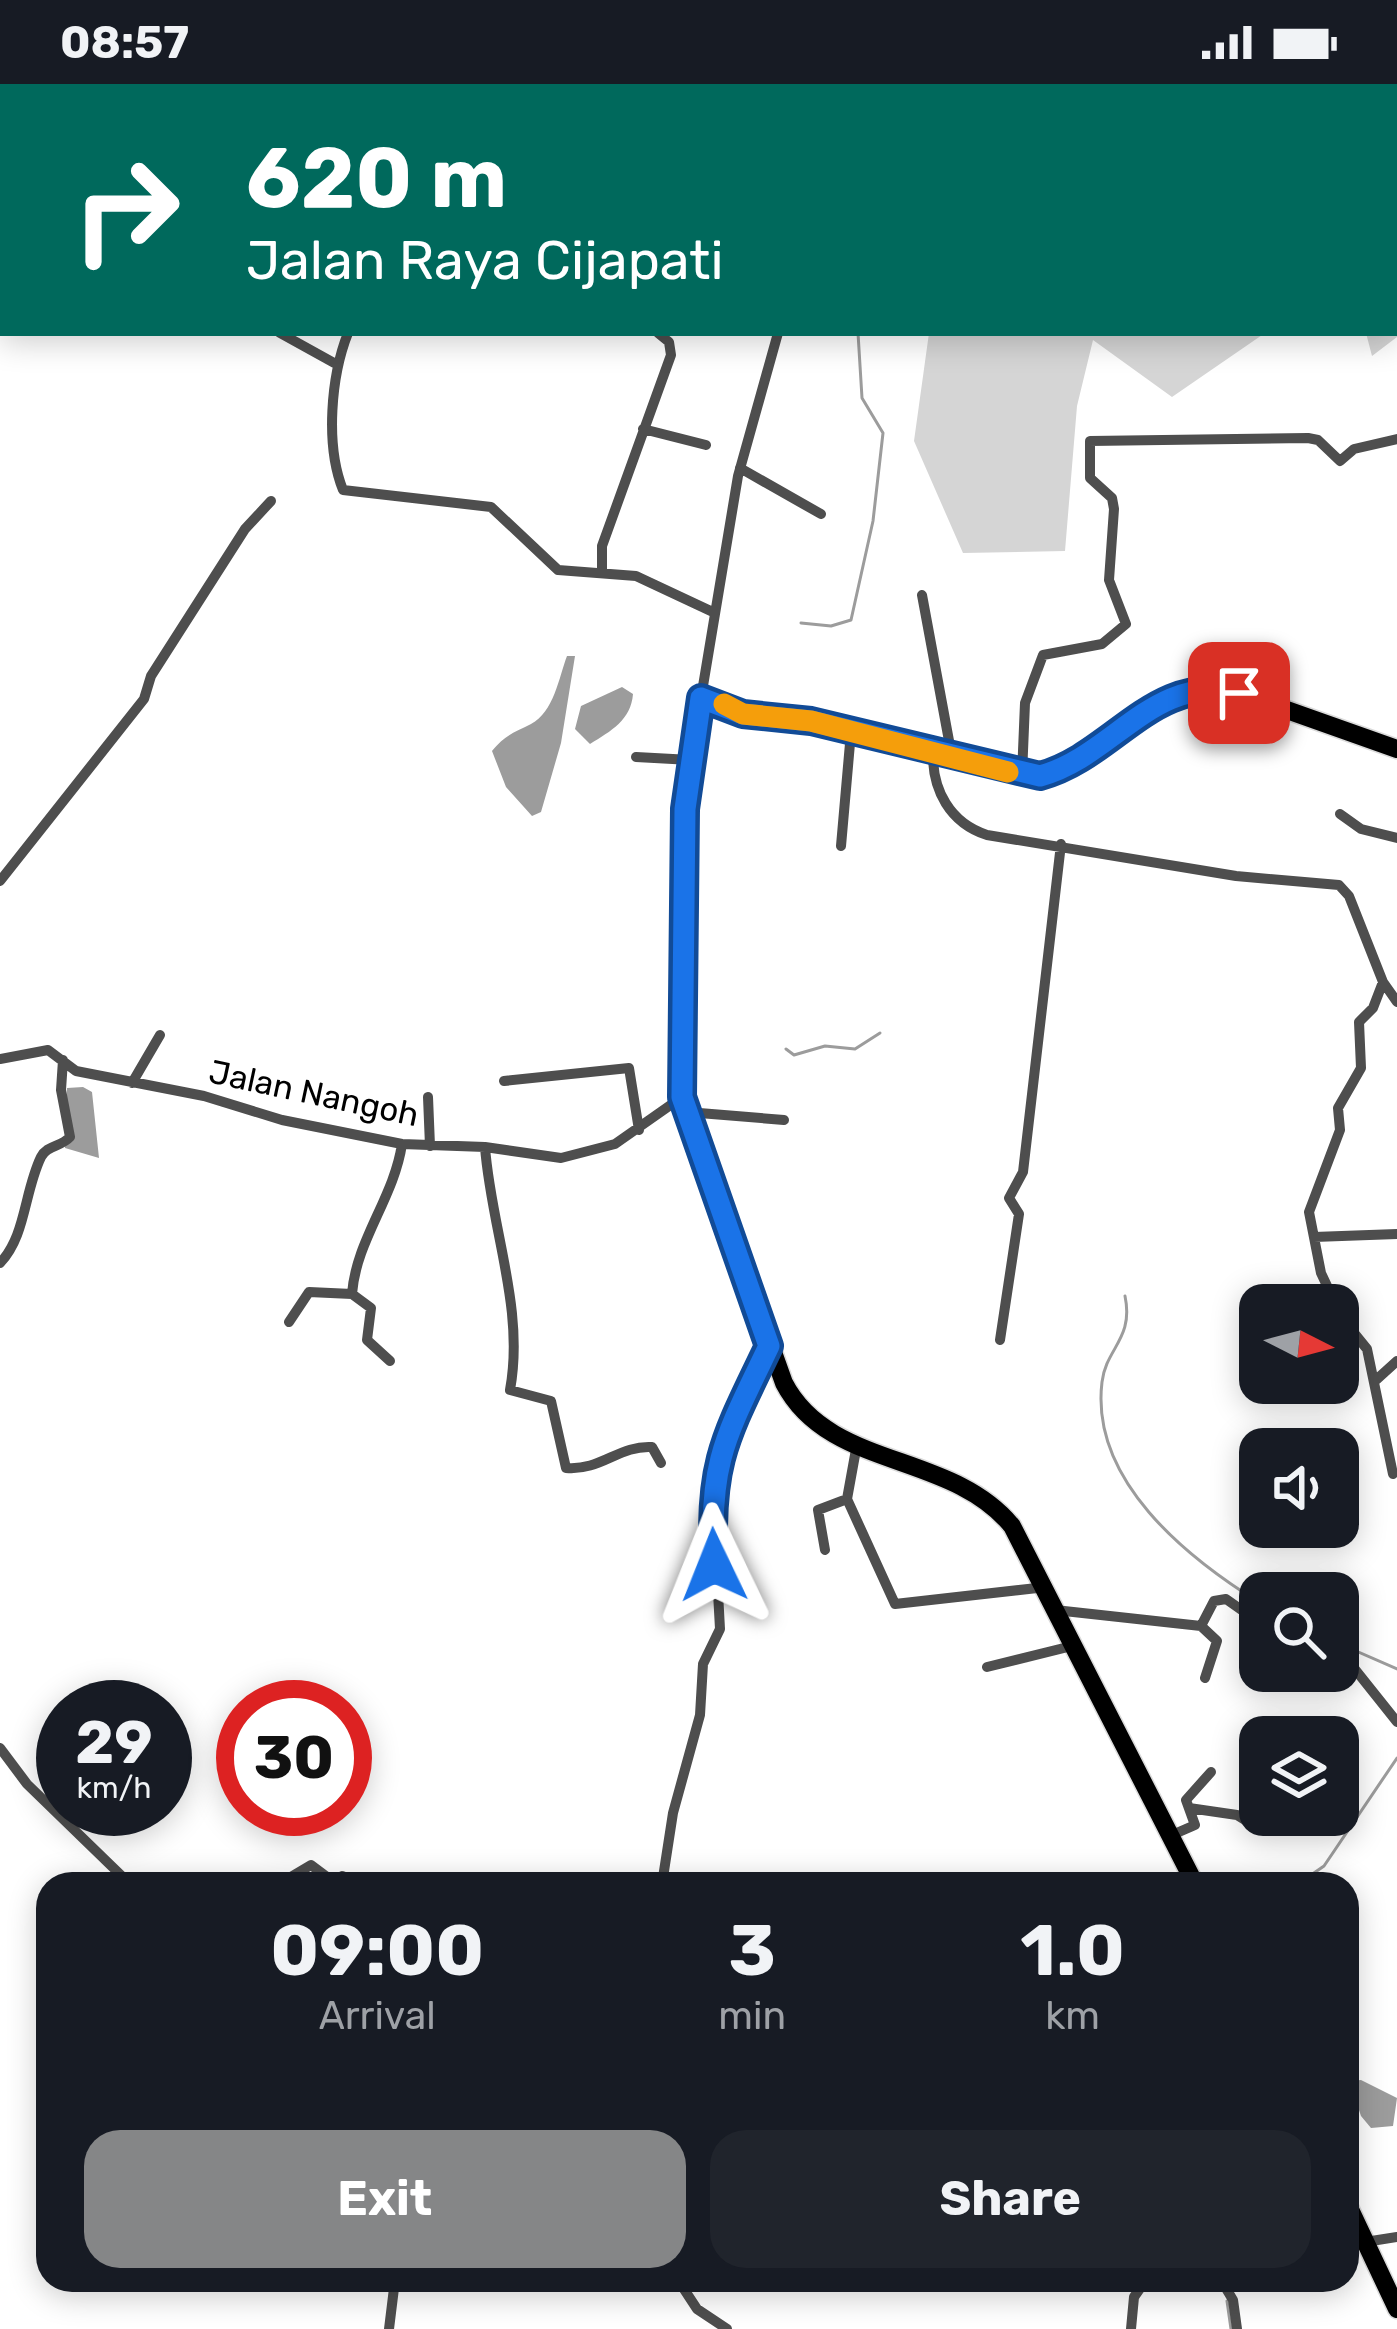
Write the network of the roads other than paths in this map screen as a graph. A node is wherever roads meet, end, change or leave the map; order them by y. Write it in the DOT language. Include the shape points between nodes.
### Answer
graph roads {
  1 [pos="285,336"];
  2 [pos="347,336"];
  3 [pos="662,336"];
  4 [pos="777,336"];
  5 [pos="336,364"];
  6 [pos="643,429"];
  7 [pos="1397,439"];
  8 [pos="706,445"];
  9 [pos="740,468"];
  10 [pos="271,501"];
  11 [pos="821,514"];
  12 [pos="602,569"];
  13 [pos="922,595"];
  14 [pos="715,613"];
  15 [pos="701,698"];
  16 [pos="851,738"];
  17 [pos="1397,748"];
  18 [pos="932,752"];
  19 [pos="636,757"];
  20 [pos="691,760"];
  21 [pos="1022,775"];
  22 [pos="1340,814"];
  23 [pos="1397,838"];
  24 [pos="1061,844"];
  25 [pos="841,846"];
  26 [pos="0,881"];
  27 [pos="1383,982"];
  28 [pos="1397,1002"];
  29 [pos="160,1035"];
  30 [pos="0,1059"];
  31 [pos="63,1060"];
  32 [pos="504,1081"];
  33 [pos="132,1083"];
  34 [pos="428,1097"];
  35 [pos="684,1104"];
  36 [pos="784,1120"];
  37 [pos="639,1130"];
  38 [pos="402,1144"];
  39 [pos="430,1146"];
  40 [pos="485,1147"];
  41 [pos="1397,1234"];
  42 [pos="1313,1237"];
  43 [pos="0,1263"];
  44 [pos="1329,1284"];
  45 [pos="352,1294"];
  46 [pos="289,1322"];
  47 [pos="1000,1340"];
  48 [pos="1359,1340"];
  49 [pos="769,1346"];
  50 [pos="390,1361"];
  51 [pos="1397,1361"];
  52 [pos="1376,1380"];
  53 [pos="856,1444"];
  54 [pos="661,1463"];
  55 [pos="1393,1474"];
  56 [pos="847,1499"];
  57 [pos="825,1550"];
  58 [pos="1046,1588"];
  59 [pos="1239,1609"];
  60 [pos="1055,1610"];
  61 [pos="1201,1626"];
  62 [pos="1072,1646"];
  63 [pos="987,1667"];
  64 [pos="1359,1674"];
  65 [pos="1205,1678"];
  66 [pos="1397,1722"];
  67 [pos="0,1748"];
  68 [pos="1211,1772"];
  69 [pos="1189,1808"];
  70 [pos="1239,1820"];
  71 [pos="1172,1835"];
  72 [pos="118,1872"];
  73 [pos="663,1872"];
  74 [pos="1189,1872"];
  75 [pos="1397,2236"];
  76 [pos="1359,2237"];
  77 [pos="1359,2239"];
  78 [pos="394,2292"];
  79 [pos="686,2292"];
  80 [pos="1140,2292"];
  81 [pos="1228,2292"];
  82 [pos="1397,2309"];
  83 [pos="389,2329"];
  84 [pos="727,2329"];
  85 [pos="1131,2329"];
  86 [pos="1237,2329"];
  1 -- 5 [label="street"];
  2 -- 5 [label="street"];
  3 -- 6 [label="street" via="671,356"];
  4 -- 9 [label="street"];
  5 -- 12 [label="street" via="343,490 491,507 558,570"];
  6 -- 8 [label="street"];
  6 -- 12 [label="street" via="602,546"];
  7 -- 21 [label="street" via="1354,449 1340,461 1308,438 1090,442 1090,478 1112,498 1108,571 1126,624 1102,644 1042,657 1025,703"];
  9 -- 11 [label="street"];
  9 -- 14 [label="street"];
  10 -- 26 [label="street" via="151,676 144,700"];
  12 -- 14 [label="street" via="655,583"];
  13 -- 18 [label="street"];
  14 -- 15 [label="street"];
  15 -- 16 [label="main road"];
  15 -- 20 [label="main road"];
  16 -- 18 [label="main road"];
  16 -- 25 [label="street"];
  17 -- 21 [label="main road" via="1239,693 1201,688 1153,705 1056,772"];
  18 -- 21 [label="main road"];
  18 -- 24 [label="street" via="938,792 973,830"];
  19 -- 20 [label="street"];
  20 -- 35 [label="main road" via="678,1048"];
  22 -- 23 [label="street"];
  24 -- 27 [label="street" via="1235,876 1333,882 1349,896"];
  24 -- 47 [label="street" via="1023,1172 1009,1198 1019,1214"];
  27 -- 28 [label="street"];
  27 -- 42 [label="street" via="1359,1022 1361,1068 1338,1108 1340,1130 1309,1212"];
  29 -- 33 [label="street"];
  30 -- 31 [label="street, Jalan Nangoh" via="48,1050"];
  31 -- 33 [label="street, Jalan Nangoh" via="76,1071"];
  31 -- 43 [label="street" via="70,1136 43,1152 16,1246"];
  32 -- 37 [label="street" via="628,1068"];
  33 -- 38 [label="street, Jalan Nangoh"];
  34 -- 39 [label="street"];
  35 -- 36 [label="street"];
  35 -- 37 [label="street, Jalan Nangoh"];
  35 -- 49 [label="main road"];
  37 -- 40 [label="street, Jalan Nangoh" via="577,1157"];
  38 -- 39 [label="street, Jalan Nangoh"];
  38 -- 45 [label="street" via="354,1268"];
  39 -- 40 [label="street, Jalan Nangoh"];
  40 -- 54 [label="street" via="508,1277 516,1355 510,1390 550,1401 566,1468 589,1468 629,1446 652,1447"];
  41 -- 42 [label="street"];
  42 -- 44 [label="street"];
  45 -- 46 [label="street" via="309,1292"];
  45 -- 50 [label="street" via="371,1308 367,1340"];
  48 -- 52 [label="street"];
  49 -- 53 [label="main road" via="798,1408"];
  49 -- 73 [label="street" via="712,1484 720,1629 703,1664 700,1714"];
  51 -- 52 [label="street"];
  52 -- 55 [label="street"];
  53 -- 56 [label="street"];
  53 -- 58 [label="main road" via="987,1498 1026,1546"];
  56 -- 57 [label="street" via="819,1508"];
  56 -- 58 [label="street" via="895,1604"];
  58 -- 60 [label="main road"];
  59 -- 61 [label="street" via="1214,1600"];
  60 -- 61 [label="street"];
  60 -- 62 [label="main road"];
  61 -- 65 [label="street" via="1217,1641"];
  62 -- 63 [label="street"];
  62 -- 71 [label="main road"];
  64 -- 66 [label="street"];
  67 -- 72 [label="street"];
  68 -- 69 [label="street" via="1190,1792"];
  69 -- 70 [label="street"];
  69 -- 71 [label="street" via="1195,1825"];
  71 -- 74 [label="main road"];
  75 -- 76 [label="street"];
  77 -- 82 [label="main road"];
  78 -- 83 [label="street"];
  79 -- 84 [label="street"];
  80 -- 85 [label="street"];
  81 -- 86 [label="street"];
}
